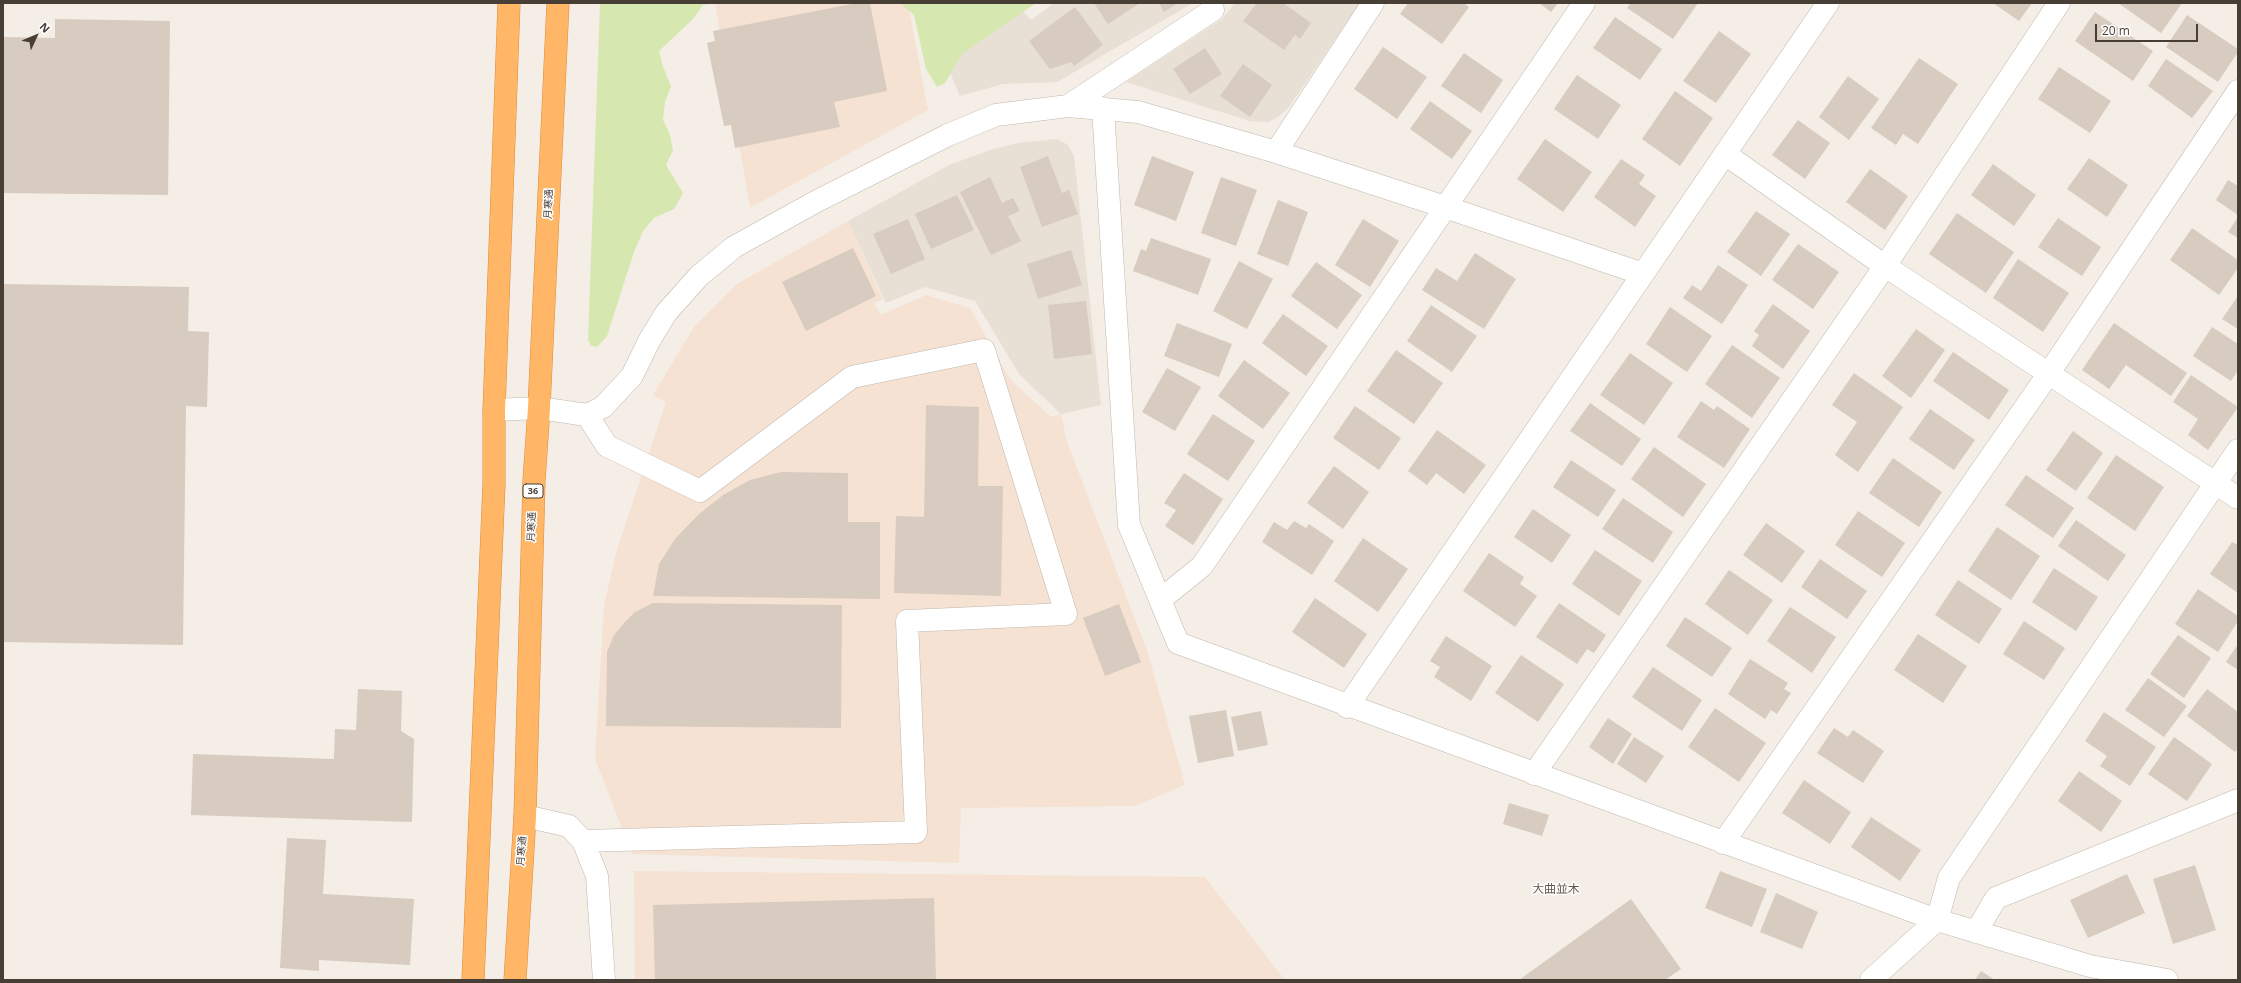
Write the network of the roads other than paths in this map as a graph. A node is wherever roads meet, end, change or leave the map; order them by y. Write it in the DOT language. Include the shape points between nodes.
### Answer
graph roads {
  1 [pos="509,3"];
  2 [pos="558,3"];
  3 [pos="1373,3"];
  4 [pos="1584,3"];
  5 [pos="1828,3"];
  6 [pos="2059,3"];
  7 [pos="1213,10"];
  8 [pos="2238,91"];
  9 [pos="1068,106"];
  10 [pos="1103,108"];
  11 [pos="1276,152"];
  12 [pos="1725,154"];
  13 [pos="1445,206"];
  14 [pos="1885,266"];
  15 [pos="1643,274"];
  16 [pos="2049,373"];
  17 [pos="539,408"];
  18 [pos="494,410"];
  19 [pos="587,415"];
  20 [pos="2238,450"];
  21 [pos="2216,482"];
  22 [pos="2238,498"];
  23 [pos="1160,600"];
  24 [pos="1347,707"];
  25 [pos="1534,774"];
  26 [pos="2238,800"];
  27 [pos="524,816"];
  28 [pos="583,840"];
  29 [pos="1724,843"];
  30 [pos="1937,920"];
  31 [pos="1976,932"];
  32 [pos="473,980"];
  33 [pos="515,980"];
  34 [pos="604,980"];
  35 [pos="1871,980"];
  36 [pos="2166,980"];
  1 -- 18 [label="highway"];
  2 -- 17 [label="highway, 月寒通 / 36"];
  3 -- 11 [label="street"];
  4 -- 13 [label="street"];
  5 -- 12 [label="street"];
  6 -- 14 [label="street"];
  7 -- 9 [label="street"];
  8 -- 16 [label="street"];
  9 -- 10 [label="street"];
  9 -- 19 [label="street" via="996,116 948,135 817,201 734,247 699,276 666,313 632,376 603,407"];
  10 -- 11 [label="street" via="1138,112"];
  10 -- 23 [label="street" via="1129,525"];
  11 -- 13 [label="street"];
  12 -- 14 [label="street"];
  12 -- 15 [label="street"];
  13 -- 15 [label="street"];
  13 -- 23 [label="street" via="1202,566"];
  14 -- 16 [label="street"];
  14 -- 25 [label="street"];
  15 -- 24 [label="street"];
  16 -- 21 [label="street"];
  16 -- 29 [label="street"];
  17 -- 18 [label="street"];
  17 -- 19 [label="street"];
  17 -- 27 [label="highway, 月寒通 / 36" via="534,481"];
  18 -- 32 [label="highway" via="494,492"];
  19 -- 28 [label="street" via="607,446 700,491 852,377 984,350 1066,614 907,621 916,832"];
  20 -- 21 [label="street"];
  21 -- 22 [label="street"];
  21 -- 30 [label="street" via="1949,878"];
  23 -- 24 [label="street" via="1178,644"];
  24 -- 25 [label="street"];
  25 -- 29 [label="street"];
  26 -- 31 [label="street" via="1996,898"];
  27 -- 28 [label="street" via="569,826"];
  27 -- 33 [label="highway, 月寒通 / 36"];
  28 -- 34 [label="street" via="597,876"];
  29 -- 30 [label="street"];
  30 -- 31 [label="street"];
  30 -- 35 [label="street"];
  31 -- 36 [label="street" via="2090,966"];
}
